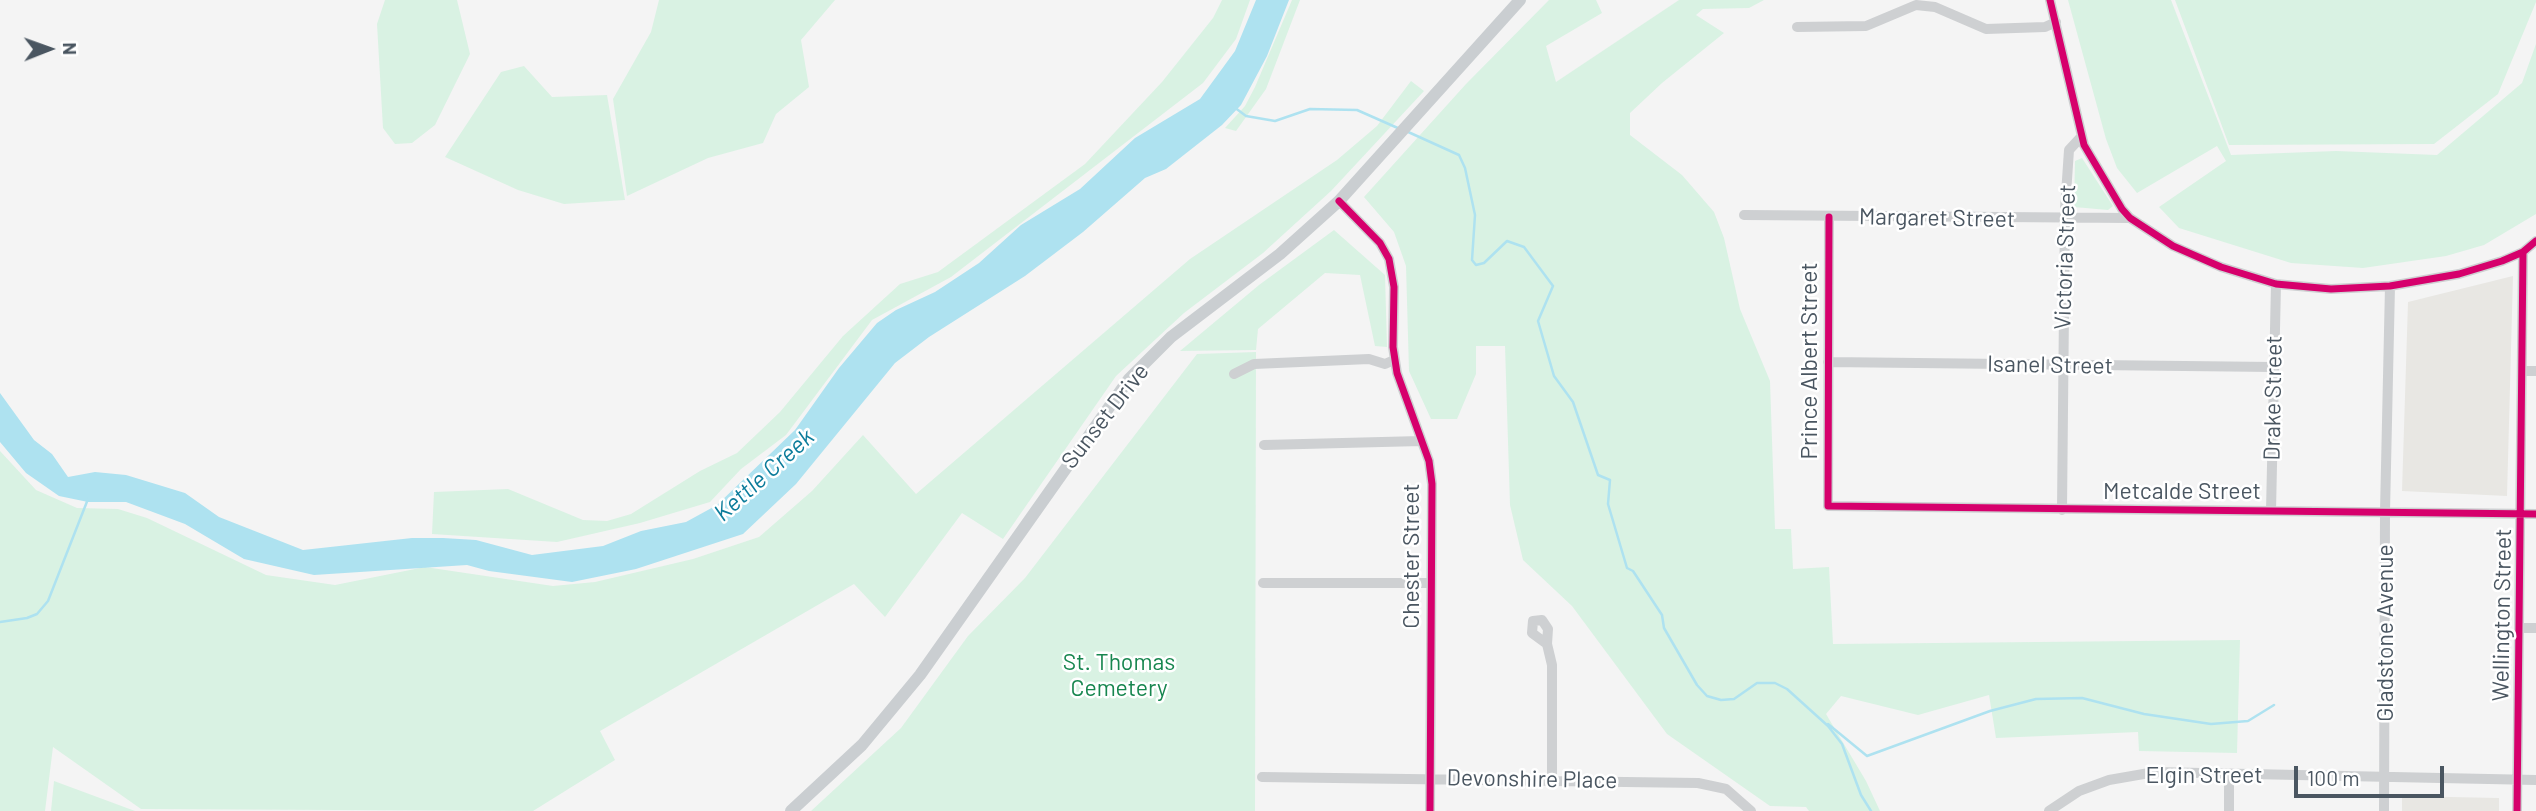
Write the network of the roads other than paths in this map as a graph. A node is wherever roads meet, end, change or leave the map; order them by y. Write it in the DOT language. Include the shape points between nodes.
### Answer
graph roads {
  1 [pos="1520,0"];
  2 [pos="2050,0"];
  3 [pos="2056,22"];
  4 [pos="1797,27"];
  5 [pos="2082,135"];
  6 [pos="1339,201"];
  7 [pos="1744,215"];
  8 [pos="1829,216"];
  9 [pos="2130,218"];
  10 [pos="2064,219"];
  11 [pos="2536,241"];
  12 [pos="2523,252"];
  13 [pos="2276,284"];
  14 [pos="2390,286"];
  15 [pos="1394,360"];
  16 [pos="1828,362"];
  17 [pos="2063,365"];
  18 [pos="2273,367"];
  19 [pos="2524,371"];
  20 [pos="2536,371"];
  21 [pos="1234,374"];
  22 [pos="1421,441"];
  23 [pos="1264,445"];
  24 [pos="1828,506"];
  25 [pos="2062,510"];
  26 [pos="2271,511"];
  27 [pos="2385,512"];
  28 [pos="2523,514"];
  29 [pos="2536,514"];
  30 [pos="1263,583"];
  31 [pos="1431,583"];
  32 [pos="2522,628"];
  33 [pos="2536,628"];
  34 [pos="1547,644"];
  35 [pos="2229,775"];
  36 [pos="1262,777"];
  37 [pos="1430,778"];
  38 [pos="1552,778"];
  39 [pos="2384,778"];
  40 [pos="2519,780"];
  41 [pos="2536,780"];
  42 [pos="791,811"];
  43 [pos="1430,811"];
  44 [pos="1751,811"];
  45 [pos="2049,811"];
  46 [pos="2229,811"];
  47 [pos="2384,811"];
  48 [pos="2517,811"];
  1 -- 6 [label="main road, Sunset Drive"];
  2 -- 3 [label="street"];
  3 -- 4 [label="street" via="2045,27 1986,29 1946,10 1916,5 1866,26"];
  3 -- 5 [label="street"];
  5 -- 9 [label="street" via="2103,180"];
  5 -- 10 [label="street, Victoria Street" via="2069,150"];
  6 -- 15 [label="street, Chester Street" via="1380,243 1389,260 1394,287"];
  6 -- 42 [label="main road, Sunset Drive" via="1280,254 1171,337 1129,379 920,674 862,745"];
  7 -- 8 [label="street, Margaret Street"];
  8 -- 10 [label="street, Margaret Street"];
  8 -- 16 [label="street, Prince Albert Street"];
  9 -- 10 [label="street, Margaret Street"];
  9 -- 13 [label="street" via="2197,257"];
  10 -- 17 [label="street, Victoria Street"];
  11 -- 12 [label="street"];
  12 -- 14 [label="street" via="2469,272"];
  12 -- 19 [label="street, Wellington Street"];
  13 -- 14 [label="street" via="2331,289"];
  13 -- 18 [label="street, Drake Street"];
  14 -- 27 [label="street, Gladstone Avenue"];
  15 -- 21 [label="street" via="1385,364 1368,359 1254,364"];
  15 -- 22 [label="street, Chester Street"];
  16 -- 17 [label="street, Isanel Street"];
  16 -- 24 [label="street, Prince Albert Street"];
  17 -- 18 [label="street, Isanel Street"];
  17 -- 25 [label="street, Victoria Street"];
  18 -- 26 [label="street, Drake Street"];
  19 -- 20 [label="street"];
  19 -- 28 [label="street, Wellington Street"];
  22 -- 23 [label="street"];
  22 -- 31 [label="street, Chester Street" via="1432,484"];
  24 -- 25 [label="street, Metcalde Street"];
  25 -- 26 [label="street, Metcalde Street"];
  26 -- 27 [label="street, Metcalde Street"];
  27 -- 28 [label="street, Metcalde Street"];
  27 -- 39 [label="street, Gladstone Avenue"];
  28 -- 29 [label="street, Metcalde Street"];
  28 -- 32 [label="street, Wellington Street"];
  30 -- 31 [label="street"];
  31 -- 37 [label="street, Chester Street"];
  32 -- 33 [label="street"];
  32 -- 40 [label="street, Wellington Street"];
  34 -- 38 [label="street" via="1552,665"];
  35 -- 39 [label="street, Elgin Street"];
  35 -- 45 [label="street, Elgin Street" via="2155,772 2127,776 2079,791"];
  35 -- 46 [label="street"];
  36 -- 37 [label="street, Devonshire Place"];
  37 -- 38 [label="street, Devonshire Place"];
  37 -- 43 [label="street, Chester Street"];
  38 -- 44 [label="street, Devonshire Place" via="1716,785 1736,795"];
  39 -- 40 [label="street, Elgin Street"];
  39 -- 47 [label="street, Gladstone Avenue"];
  40 -- 41 [label="street, Elgin Street"];
  40 -- 48 [label="street, Wellington Street"];
}
